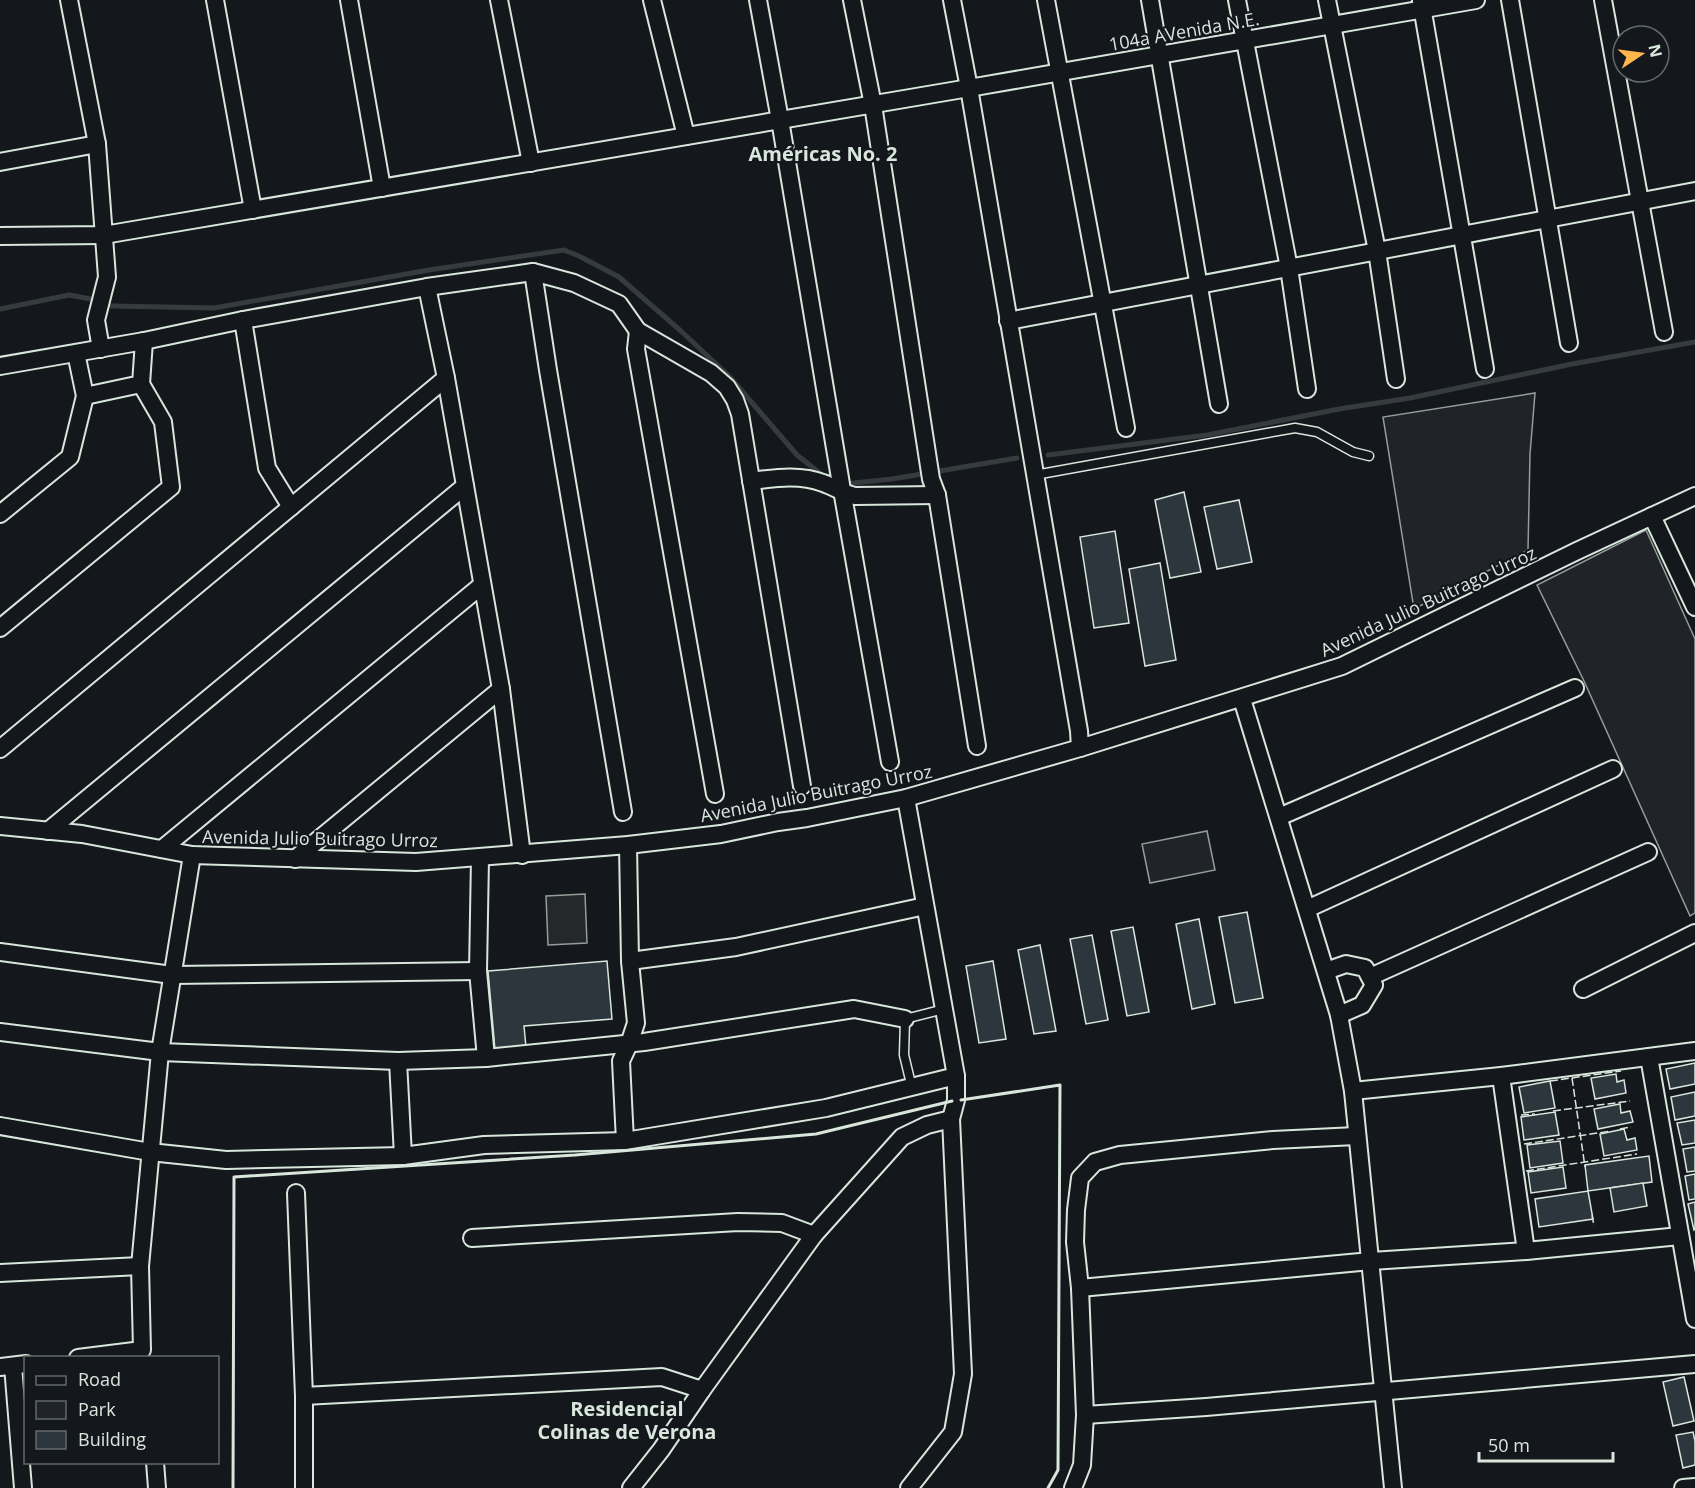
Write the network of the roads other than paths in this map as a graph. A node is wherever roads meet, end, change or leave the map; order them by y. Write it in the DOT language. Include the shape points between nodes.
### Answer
graph roads {
  1 [pos="69,0"];
  2 [pos="215,0"];
  3 [pos="349,0"];
  4 [pos="499,0"];
  5 [pos="652,0"];
  6 [pos="758,0"];
  7 [pos="852,0"];
  8 [pos="952,0"];
  9 [pos="1046,0"];
  10 [pos="1150,0"];
  11 [pos="1237,0"];
  12 [pos="1327,0"];
  13 [pos="1476,0"];
  14 [pos="1510,0"];
  15 [pos="1603,0"];
  16 [pos="1421,5"];
  17 [pos="1332,25"];
  18 [pos="1244,40"];
  19 [pos="1159,55"];
  20 [pos="1060,73"];
  21 [pos="969,88"];
  22 [pos="873,105"];
  23 [pos="780,120"];
  24 [pos="686,136"];
  25 [pos="97,144"];
  26 [pos="0,162"];
  27 [pos="531,163"];
  28 [pos="382,188"];
  29 [pos="1695,191"];
  30 [pos="1640,201"];
  31 [pos="253,210"];
  32 [pos="1547,219"];
  33 [pos="104,235"];
  34 [pos="1462,235"];
  35 [pos="0,236"];
  36 [pos="1377,251"];
  37 [pos="1289,268"];
  38 [pos="533,272"];
  39 [pos="1199,285"];
  40 [pos="426,287"];
  41 [pos="1103,303"];
  42 [pos="243,320"];
  43 [pos="1008,321"];
  44 [pos="638,331"];
  45 [pos="1664,332"];
  46 [pos="144,341"];
  47 [pos="1569,343"];
  48 [pos="101,349"];
  49 [pos="76,353"];
  50 [pos="0,366"];
  51 [pos="1485,369"];
  52 [pos="446,378"];
  53 [pos="1396,379"];
  54 [pos="141,384"];
  55 [pos="1307,389"];
  56 [pos="85,396"];
  57 [pos="1219,404"];
  58 [pos="1126,428"];
  59 [pos="1368,456"];
  60 [pos="1035,475"];
  61 [pos="751,481"];
  62 [pos="465,486"];
  63 [pos="842,491"];
  64 [pos="937,495"];
  65 [pos="1695,496"];
  66 [pos="291,507"];
  67 [pos="0,514"];
  68 [pos="1652,516"];
  69 [pos="482,585"];
  70 [pos="1695,606"];
  71 [pos="0,628"];
  72 [pos="1575,688"];
  73 [pos="501,689"];
  74 [pos="1242,699"];
  75 [pos="977,746"];
  76 [pos="1080,748"];
  77 [pos="0,749"];
  78 [pos="890,762"];
  79 [pos="1613,768"];
  80 [pos="802,786"];
  81 [pos="715,794"];
  82 [pos="906,798"];
  83 [pos="622,813"];
  84 [pos="1279,817"];
  85 [pos="0,826"];
  86 [pos="48,831"];
  87 [pos="628,845"];
  88 [pos="162,849"];
  89 [pos="1648,852"];
  90 [pos="192,855"];
  91 [pos="522,855"];
  92 [pos="480,858"];
  93 [pos="295,859"];
  94 [pos="925,906"];
  95 [pos="1307,909"];
  96 [pos="1695,933"];
  97 [pos="0,952"];
  98 [pos="630,962"];
  99 [pos="478,971"];
  100 [pos="1326,971"];
  101 [pos="172,975"];
  102 [pos="1370,977"];
  103 [pos="1583,989"];
  104 [pos="944,1010"];
  105 [pos="1339,1015"];
  106 [pos="905,1019"];
  107 [pos="0,1032"];
  108 [pos="629,1044"];
  109 [pos="1695,1050"];
  110 [pos="159,1052"];
  111 [pos="1649,1057"];
  112 [pos="486,1059"];
  113 [pos="398,1061"];
  114 [pos="956,1076"];
  115 [pos="1501,1076"];
  116 [pos="912,1088"];
  117 [pos="1353,1090"];
  118 [pos="951,1119"];
  119 [pos="0,1126"];
  120 [pos="1356,1136"];
  121 [pos="625,1141"];
  122 [pos="150,1152"];
  123 [pos="403,1156"];
  124 [pos="296,1193"];
  125 [pos="814,1235"];
  126 [pos="1680,1236"];
  127 [pos="472,1238"];
  128 [pos="1526,1251"];
  129 [pos="1371,1262"];
  130 [pos="140,1266"];
  131 [pos="0,1273"];
  132 [pos="1080,1288"];
  133 [pos="1695,1319"];
  134 [pos="143,1354"];
  135 [pos="110,1356"];
  136 [pos="1695,1364"];
  137 [pos="13,1366"];
  138 [pos="702,1390"];
  139 [pos="1383,1391"];
  140 [pos="304,1396"];
  141 [pos="1085,1415"];
  142 [pos="155,1464"];
  143 [pos="1695,1487"];
  144 [pos="24,1488"];
  145 [pos="157,1488"];
  146 [pos="304,1488"];
  147 [pos="631,1488"];
  148 [pos="909,1488"];
  149 [pos="1073,1488"];
  150 [pos="1393,1488"];
  151 [pos="1683,1488"];
  1 -- 25 [label="street"];
  2 -- 31 [label="street"];
  3 -- 28 [label="street"];
  4 -- 27 [label="street"];
  5 -- 24 [label="street"];
  6 -- 23 [label="street"];
  7 -- 22 [label="street"];
  8 -- 21 [label="street"];
  9 -- 20 [label="street"];
  10 -- 19 [label="street"];
  11 -- 18 [label="street"];
  12 -- 17 [label="street"];
  13 -- 16 [label="street, 104a AVenida N.E."];
  14 -- 32 [label="street"];
  15 -- 30 [label="street"];
  16 -- 17 [label="street, 104a AVenida N.E."];
  16 -- 34 [label="street"];
  17 -- 18 [label="street, 104a AVenida N.E."];
  17 -- 36 [label="street"];
  18 -- 19 [label="street, 104a AVenida N.E."];
  18 -- 37 [label="street"];
  19 -- 20 [label="street, 104a AVenida N.E."];
  19 -- 39 [label="street"];
  20 -- 21 [label="street, 104a AVenida N.E."];
  20 -- 41 [label="street"];
  21 -- 22 [label="street, 104a AVenida N.E."];
  21 -- 43 [label="street"];
  22 -- 23 [label="street, 104a AVenida N.E."];
  22 -- 64 [label="street" via="931,479"];
  23 -- 24 [label="street, 104a AVenida N.E."];
  23 -- 63 [label="street"];
  24 -- 27 [label="street, 104a AVenida N.E."];
  25 -- 26 [label="street"];
  25 -- 33 [label="street"];
  27 -- 28 [label="street, 104a AVenida N.E."];
  28 -- 31 [label="street, 104a AVenida N.E."];
  29 -- 30 [label="street"];
  30 -- 32 [label="street"];
  30 -- 45 [label="street"];
  31 -- 33 [label="street, 104a AVenida N.E."];
  32 -- 34 [label="street"];
  32 -- 47 [label="street"];
  33 -- 35 [label="street, 104a AVenida N.E."];
  33 -- 48 [label="street" via="107,277 96,320"];
  34 -- 36 [label="street"];
  34 -- 51 [label="street"];
  36 -- 37 [label="street"];
  36 -- 53 [label="street"];
  37 -- 39 [label="street"];
  37 -- 55 [label="street"];
  38 -- 40 [label="street"];
  38 -- 44 [label="street" via="574,283 619,304"];
  38 -- 83 [label="street"];
  39 -- 41 [label="street"];
  39 -- 57 [label="street"];
  40 -- 42 [label="street"];
  40 -- 52 [label="street"];
  41 -- 43 [label="street"];
  41 -- 58 [label="street"];
  42 -- 46 [label="street"];
  42 -- 66 [label="street" via="267,468"];
  43 -- 60 [label="street"];
  44 -- 61 [label="street" via="711,373 727,387 740,414"];
  44 -- 81 [label="street" via="636,350"];
  46 -- 48 [label="street"];
  46 -- 54 [label="street"];
  48 -- 49 [label="street"];
  49 -- 50 [label="street"];
  49 -- 56 [label="street"];
  52 -- 62 [label="street"];
  52 -- 66 [label="street"];
  54 -- 56 [label="street"];
  54 -- 71 [label="street" via="163,422 171,487"];
  56 -- 67 [label="street" via="70,457"];
  59 -- 60 [label="lane" via="1317,432 1295,428"];
  60 -- 76 [label="street"];
  61 -- 63 [label="street" via="794,476"];
  61 -- 80 [label="street"];
  62 -- 69 [label="street"];
  62 -- 86 [label="street"];
  63 -- 64 [label="street" via="855,496"];
  63 -- 78 [label="street"];
  64 -- 75 [label="street"];
  65 -- 68 [label="street, Avenida Julio Buitrago Urroz"];
  66 -- 77 [label="street"];
  68 -- 70 [label="street"];
  68 -- 74 [label="street, Avenida Julio Buitrago Urroz" via="1342,666"];
  69 -- 73 [label="street"];
  69 -- 88 [label="street"];
  72 -- 84 [label="street"];
  73 -- 91 [label="street"];
  73 -- 93 [label="street"];
  74 -- 76 [label="street, Avenida Julio Buitrago Urroz"];
  74 -- 84 [label="street"];
  76 -- 82 [label="street, Avenida Julio Buitrago Urroz"];
  79 -- 95 [label="street"];
  82 -- 87 [label="street, Avenida Julio Buitrago Urroz" via="721,834"];
  82 -- 94 [label="street"];
  84 -- 95 [label="street"];
  85 -- 86 [label="street, Avenida Julio Buitrago Urroz"];
  86 -- 88 [label="street, Avenida Julio Buitrago Urroz"];
  87 -- 91 [label="street, Avenida Julio Buitrago Urroz"];
  87 -- 98 [label="street"];
  88 -- 90 [label="street, Avenida Julio Buitrago Urroz"];
  89 -- 102 [label="street"];
  90 -- 93 [label="street, Avenida Julio Buitrago Urroz"];
  90 -- 101 [label="street"];
  91 -- 92 [label="street, Avenida Julio Buitrago Urroz"];
  92 -- 93 [label="street, Avenida Julio Buitrago Urroz" via="416,862"];
  92 -- 99 [label="street"];
  94 -- 98 [label="street" via="736,947"];
  94 -- 104 [label="street"];
  95 -- 100 [label="street"];
  96 -- 103 [label="street"];
  97 -- 101 [label="street"];
  98 -- 108 [label="street" via="636,1023"];
  99 -- 101 [label="street"];
  99 -- 112 [label="street"];
  100 -- 102 [label="street" via="1346,964 1365,968"];
  100 -- 105 [label="street"];
  101 -- 110 [label="street"];
  102 -- 105 [label="street" via="1374,985 1362,1005"];
  104 -- 106 [label="lane"];
  104 -- 114 [label="street"];
  105 -- 117 [label="street"];
  106 -- 108 [label="street" via="854,1009"];
  106 -- 116 [label="lane" via="904,1055"];
  107 -- 110 [label="street"];
  108 -- 112 [label="street"];
  108 -- 121 [label="street" via="621,1061"];
  109 -- 111 [label="street"];
  110 -- 113 [label="street"];
  110 -- 122 [label="street"];
  111 -- 115 [label="street"];
  111 -- 126 [label="street"];
  112 -- 113 [label="street"];
  113 -- 123 [label="street"];
  114 -- 116 [label="street"];
  114 -- 118 [label="street"];
  115 -- 117 [label="street"];
  115 -- 128 [label="street"];
  116 -- 121 [label="street" via="826,1108"];
  117 -- 120 [label="street"];
  118 -- 125 [label="street" via="902,1137"];
  118 -- 148 [label="street" via="963,1374 953,1432"];
  119 -- 122 [label="street"];
  120 -- 129 [label="street"];
  120 -- 132 [label="street" via="1191,1147 1119,1155 1095,1162 1080,1178 1076,1210"];
  121 -- 123 [label="street" via="484,1145"];
  122 -- 123 [label="street" via="226,1160"];
  122 -- 130 [label="street"];
  124 -- 140 [label="street"];
  125 -- 127 [label="street" via="782,1223 738,1222"];
  125 -- 138 [label="street"];
  126 -- 128 [label="street"];
  126 -- 133 [label="street"];
  128 -- 129 [label="street"];
  129 -- 132 [label="street"];
  129 -- 139 [label="street"];
  130 -- 131 [label="street"];
  130 -- 134 [label="street"];
  132 -- 141 [label="street"];
  134 -- 135 [label="street"];
  136 -- 139 [label="street"];
  137 -- 144 [label="street"];
  138 -- 140 [label="street" via="662,1377"];
  138 -- 147 [label="street"];
  139 -- 141 [label="street"];
  139 -- 150 [label="street"];
  140 -- 146 [label="street"];
  141 -- 149 [label="street" via="1082,1465"];
  142 -- 145 [label="street"];
  143 -- 151 [label="street"];
}
